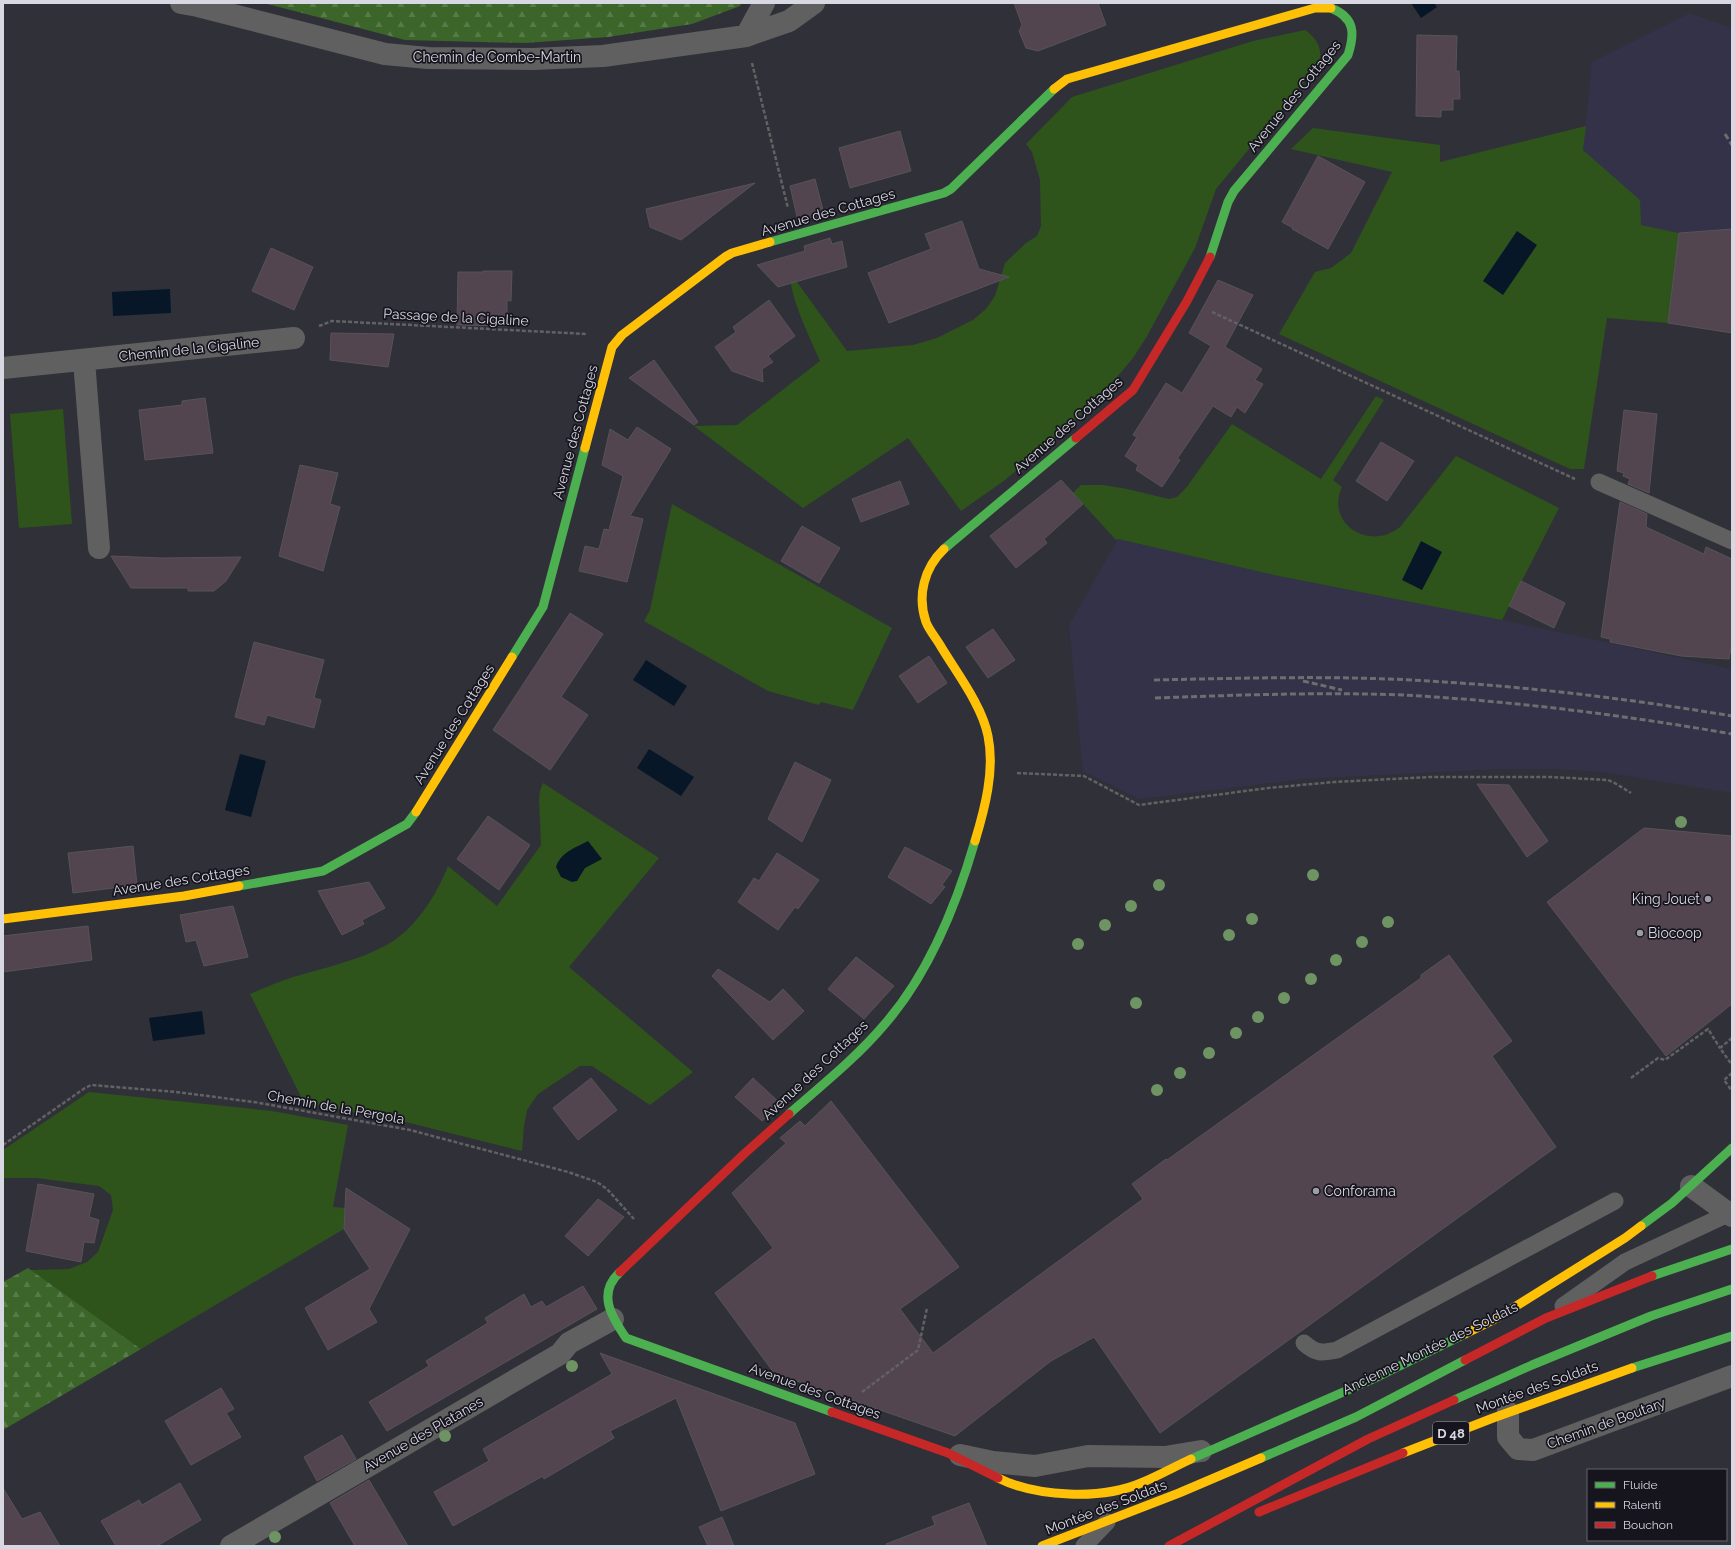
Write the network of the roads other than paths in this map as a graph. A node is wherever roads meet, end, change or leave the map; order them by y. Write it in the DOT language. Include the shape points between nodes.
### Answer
graph roads {
  1 [pos="181,3"];
  2 [pos="764,3"];
  3 [pos="814,3"];
  4 [pos="746,36"];
  5 [pos="294,338"];
  6 [pos="84,361"];
  7 [pos="3,368"];
  8 [pos="1599,482"];
  9 [pos="1732,542"];
  10 [pos="100,548"];
  11 [pos="3,919"];
  12 [pos="1732,1148"];
  13 [pos="1691,1186"];
  14 [pos="1615,1201"];
  15 [pos="1731,1214"];
  16 [pos="1732,1249"];
  17 [pos="1732,1290"];
  18 [pos="1546,1318"];
  19 [pos="613,1319"];
  20 [pos="1732,1336"];
  21 [pos="1304,1343"];
  22 [pos="1732,1376"];
  23 [pos="1508,1412"];
  24 [pos="1368,1439"];
  25 [pos="1208,1450"];
  26 [pos="1322,1452"];
  27 [pos="948,1453"];
  28 [pos="1247,1474"];
  29 [pos="1179,1493"];
  30 [pos="1248,1516"];
  31 [pos="1108,1521"];
  32 [pos="1234,1522"];
  33 [pos="231,1546"];
  34 [pos="1042,1546"];
  35 [pos="1084,1546"];
  36 [pos="1169,1546"];
  37 [pos="1176,1546"];
  1 -- 4 [label="street, Chemin de Combe-Martin" via="385,54 428,58 533,59 603,56"];
  2 -- 4 [label="street"];
  3 -- 4 [label="street, Chemin de Combe-Martin" via="789,21"];
  5 -- 6 [label="street, Chemin de la Cigaline"];
  6 -- 7 [label="street, Chemin de la Cigaline"];
  6 -- 10 [label="street"];
  8 -- 9 [label="lane"];
  11 -- 19 [label="street, Avenue des Cottages" via="184,896 323,871 410,822 543,607 612,347 622,335 732,253 951,189 1067,79 1315,8 1330,7 1345,14 1353,26 1353,42 1348,55 1234,191 1208,262 1133,390 942,551 929,568 921,594 926,622 978,708 988,736 990,772 982,819 966,872 935,945 909,992 885,1024 858,1053 744,1154 612,1279 606,1296"];
  12 -- 13 [label="street, Ancienne Montée des Soldats"];
  13 -- 15 [label="street"];
  13 -- 25 [label="street, Ancienne Montée des Soldats" via="1625,1238 1497,1318 1373,1379"];
  14 -- 21 [label="lane" via="1337,1350 1323,1353 1310,1349"];
  15 -- 18 [label="lane" via="1625,1262"];
  16 -- 18 [label="street" via="1666,1270"];
  17 -- 24 [label="street" via="1651,1316"];
  18 -- 29 [label="street" via="1356,1417"];
  19 -- 27 [label="street, Avenue des Cottages" via="626,1338"];
  19 -- 33 [label="street, Avenue des Platanes" via="569,1343 560,1354"];
  20 -- 23 [label="street, Montée des Soldats / D 48" via="1631,1367"];
  22 -- 23 [label="street, Chemin de Boutary" via="1533,1450 1518,1449 1508,1437"];
  23 -- 30 [label="street, Montée des Soldats / D 48"];
  24 -- 26 [label="street"];
  24 -- 36 [label="street"];
  25 -- 27 [label="street, Ancienne Montée des Soldats" via="1165,1457 1088,1456 1035,1466 993,1462"];
  25 -- 27 [label="street, Ancienne Montée des Soldats" via="1140,1484 1090,1494 1055,1493 1027,1488 1004,1481"];
  28 -- 29 [label="street"];
  29 -- 31 [label="street, Montée des Soldats"];
  31 -- 34 [label="street, Montée des Soldats"];
  31 -- 35 [label="lane"];
  32 -- 37 [label="street"];
}
